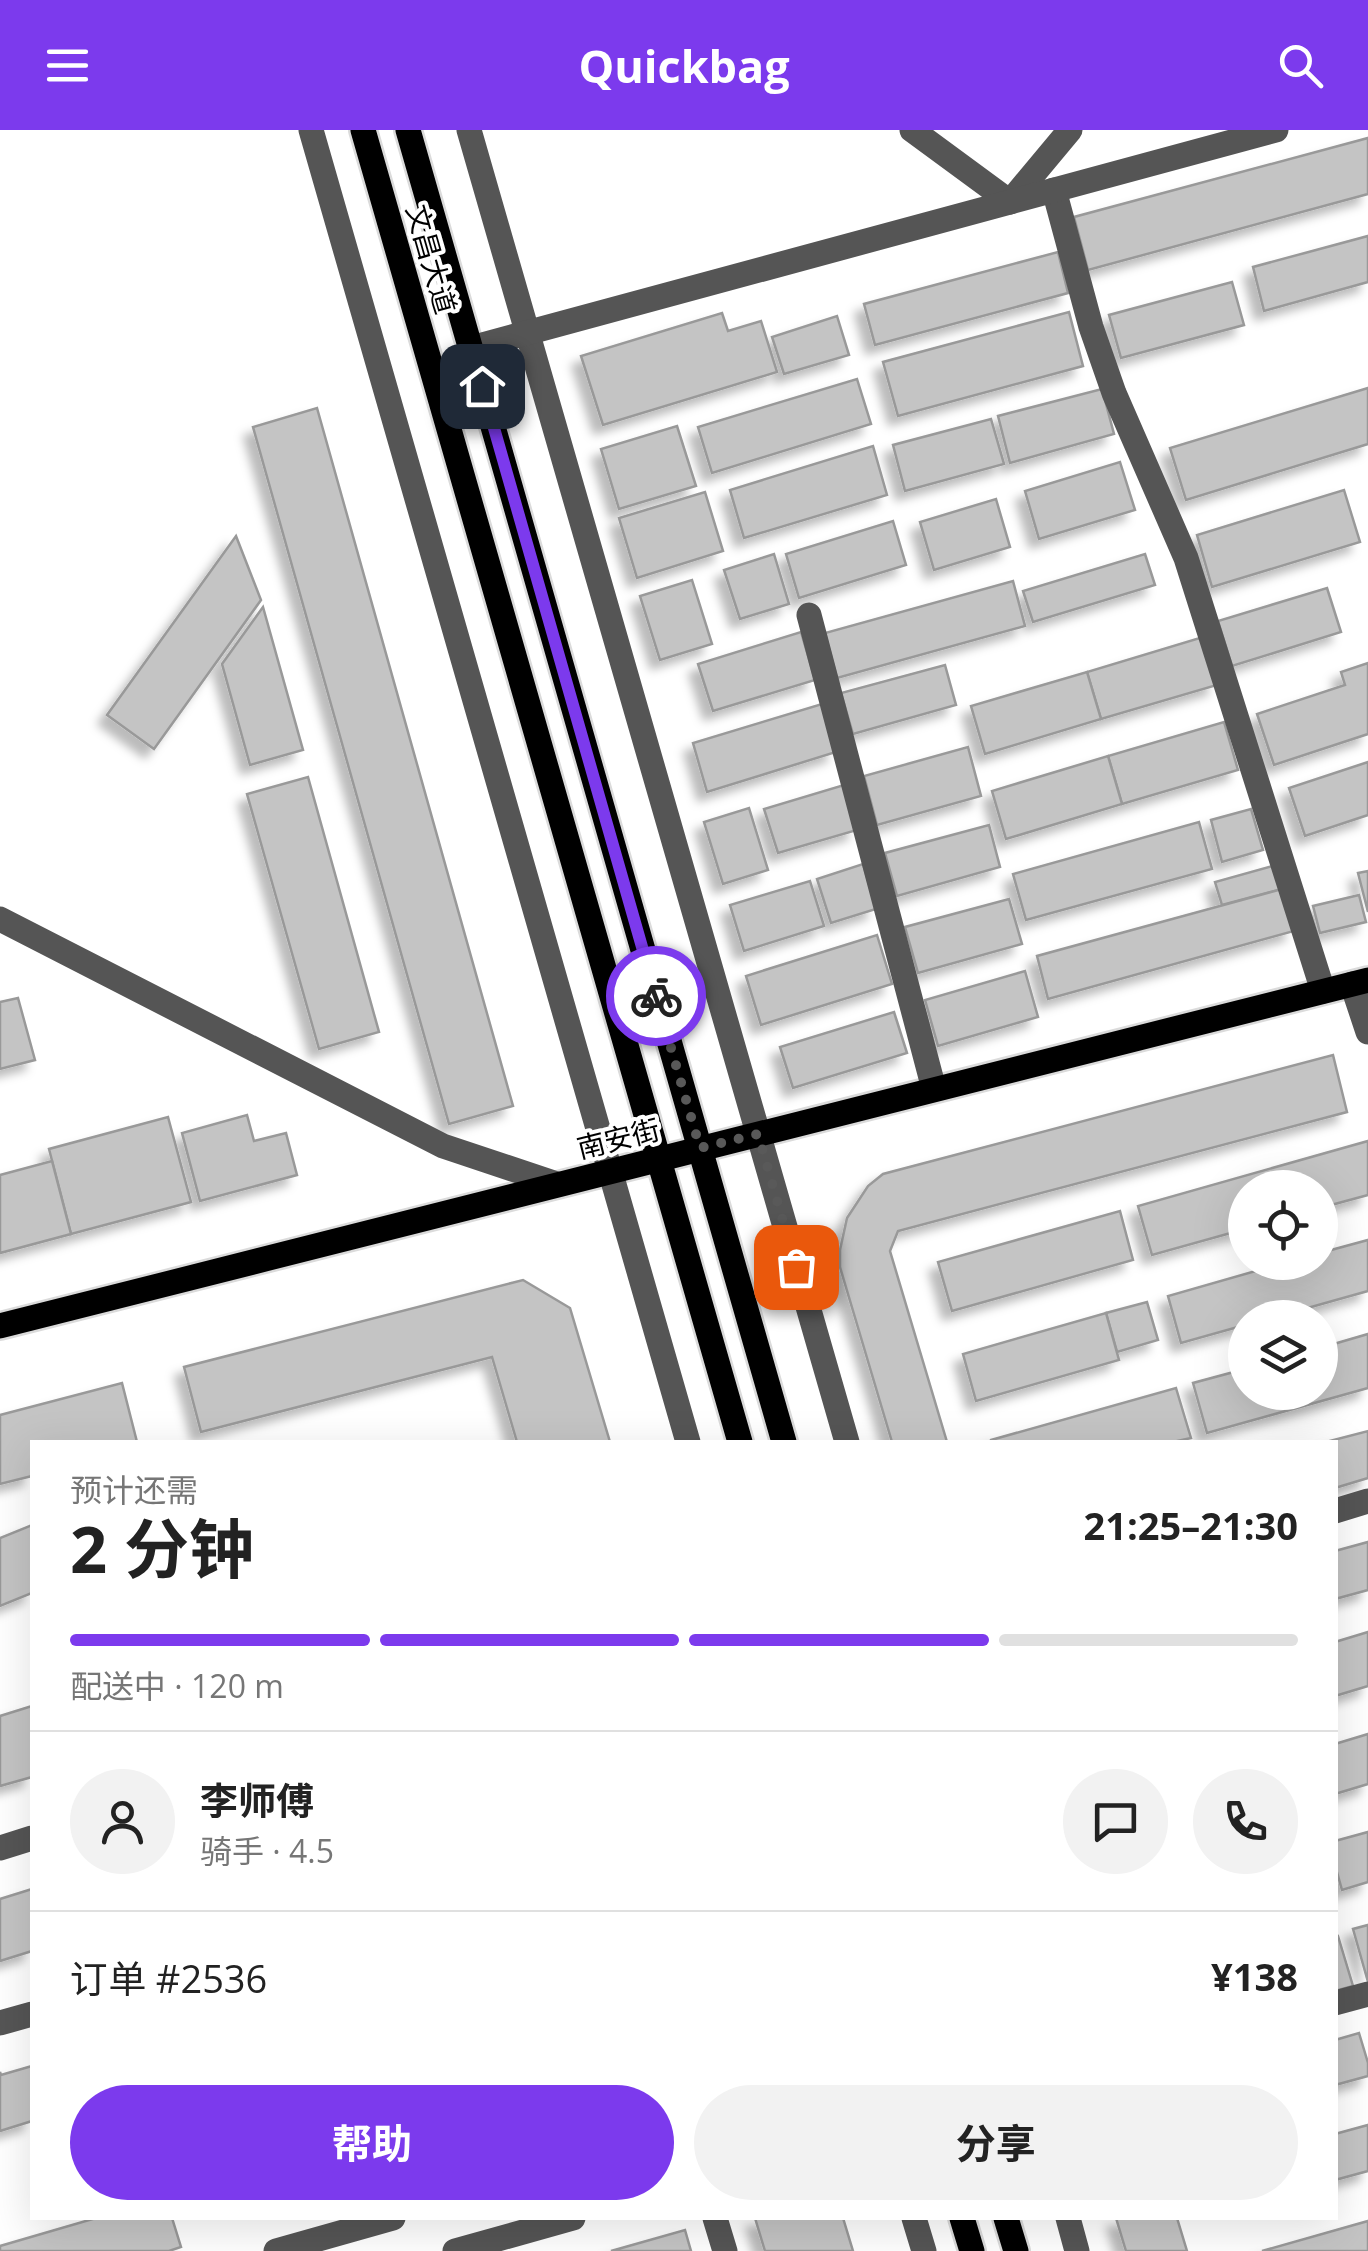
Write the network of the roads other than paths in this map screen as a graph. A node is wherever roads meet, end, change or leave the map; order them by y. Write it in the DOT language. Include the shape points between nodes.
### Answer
graph roads {
  1 [pos="311,130"];
  2 [pos="364,130"];
  3 [pos="408,130"];
  4 [pos="469,130"];
  5 [pos="912,130"];
  6 [pos="1070,130"];
  7 [pos="1276,130"];
  8 [pos="1054,190"];
  9 [pos="1010,202"];
  10 [pos="527,333"];
  11 [pos="471,348"];
  12 [pos="810,615"];
  13 [pos="0,919"];
  14 [pos="1360,982"];
  15 [pos="1323,990"];
  16 [pos="1368,1032"];
  17 [pos="934,1089"];
  18 [pos="758,1134"];
  19 [pos="700,1148"];
  20 [pos="658,1159"];
  21 [pos="610,1172"];
  22 [pos="558,1184"];
  23 [pos="0,1326"];
  24 [pos="687,1440"];
  25 [pos="739,1440"];
  26 [pos="783,1440"];
  27 [pos="846,1440"];
  28 [pos="1368,1501"];
  29 [pos="1338,1509"];
  30 [pos="30,1839"];
  31 [pos="0,1848"];
  32 [pos="1368,1994"];
  33 [pos="1338,2003"];
  34 [pos="30,2015"];
  35 [pos="0,2023"];
  36 [pos="386,2220"];
  37 [pos="566,2220"];
  38 [pos="716,2220"];
  39 [pos="915,2220"];
  40 [pos="963,2220"];
  41 [pos="1007,2220"];
  42 [pos="1069,2220"];
  43 [pos="276,2251"];
  44 [pos="455,2251"];
  45 [pos="724,2251"];
  46 [pos="924,2251"];
  47 [pos="972,2251"];
  48 [pos="1016,2251"];
  49 [pos="1077,2251"];
  1 -- 21 [label="street"];
  2 -- 20 [label="main road, 文昌大道"];
  3 -- 11 [label="main road, 文昌大道"];
  4 -- 10 [label="street"];
  5 -- 9 [label="street"];
  6 -- 9 [label="street"];
  7 -- 8 [label="street"];
  8 -- 9 [label="street"];
  8 -- 15 [label="street" via="1091,327 1186,558"];
  9 -- 10 [label="street"];
  10 -- 11 [label="street"];
  10 -- 18 [label="street"];
  11 -- 19 [label="main road, 文昌大道"];
  12 -- 17 [label="street"];
  13 -- 22 [label="street" via="443,1146"];
  14 -- 15 [label="main road, 南安街"];
  14 -- 16 [label="street"];
  15 -- 17 [label="main road, 南安街"];
  17 -- 18 [label="main road, 南安街"];
  18 -- 19 [label="main road, 南安街"];
  18 -- 27 [label="street"];
  19 -- 20 [label="main road, 南安街"];
  19 -- 26 [label="main road, 文昌大道"];
  20 -- 21 [label="main road, 南安街"];
  20 -- 25 [label="main road, 文昌大道"];
  21 -- 22 [label="main road, 南安街"];
  21 -- 24 [label="street"];
  22 -- 23 [label="main road, 南安街"];
  28 -- 29 [label="street"];
  30 -- 31 [label="street"];
  32 -- 33 [label="street"];
  34 -- 35 [label="street"];
  36 -- 43 [label="street"];
  37 -- 44 [label="street"];
  38 -- 45 [label="street"];
  39 -- 46 [label="street"];
  40 -- 47 [label="main road"];
  41 -- 48 [label="main road"];
  42 -- 49 [label="street"];
}
